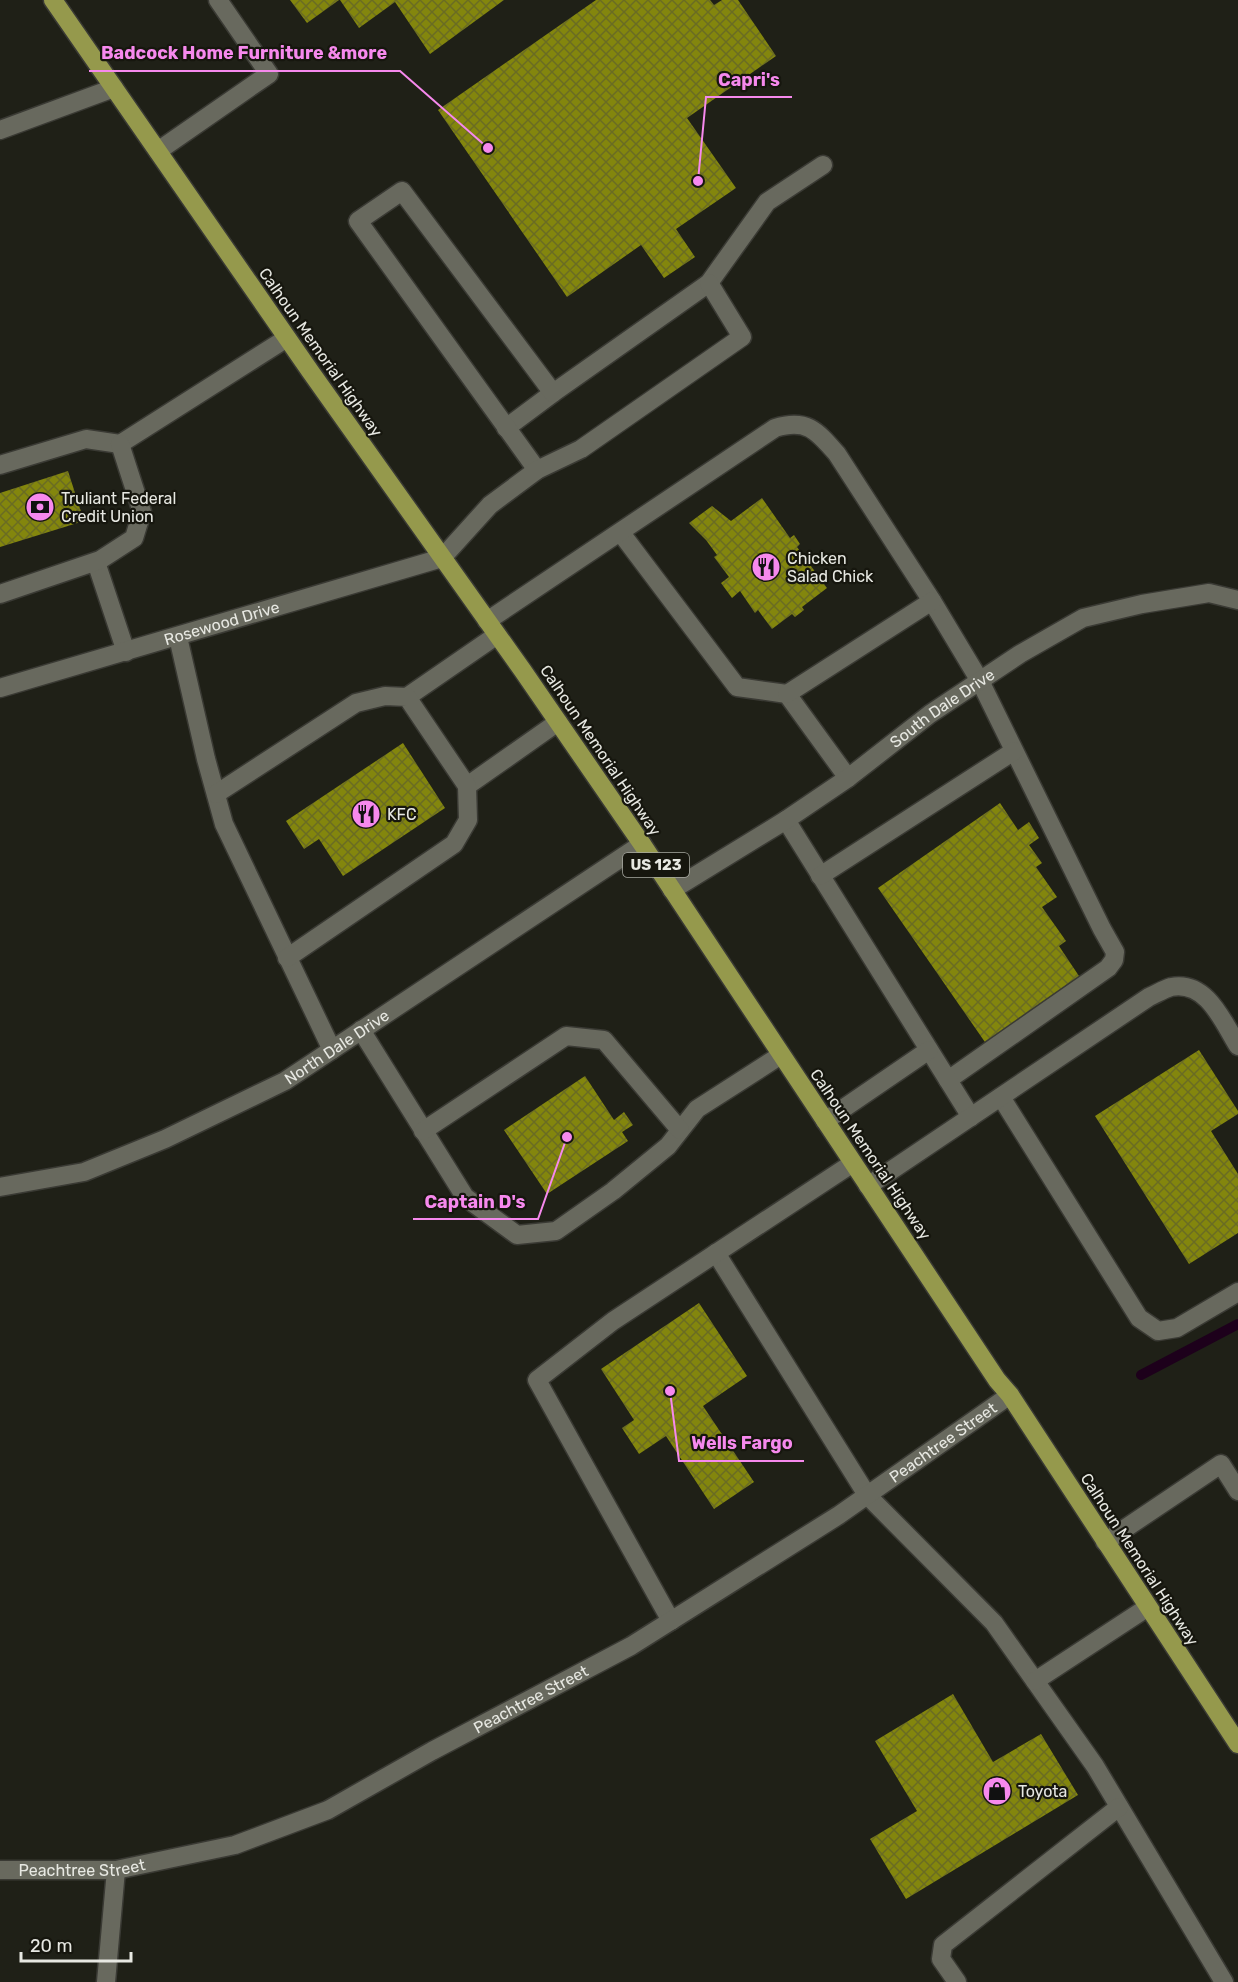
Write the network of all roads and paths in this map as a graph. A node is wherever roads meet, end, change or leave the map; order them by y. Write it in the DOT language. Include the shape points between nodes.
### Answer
graph roads {
  1 [pos="53,0"];
  2 [pos="218,0"];
  3 [pos="114,88"];
  4 [pos="0,130"];
  5 [pos="158,151"];
  6 [pos="823,165"];
  7 [pos="709,283"];
  8 [pos="287,338"];
  9 [pos="553,393"];
  10 [pos="506,428"];
  11 [pos="120,444"];
  12 [pos="0,465"];
  13 [pos="537,470"];
  14 [pos="621,532"];
  15 [pos="442,558"];
  16 [pos="96,562"];
  17 [pos="0,594"];
  18 [pos="1238,600"];
  19 [pos="932,601"];
  20 [pos="492,628"];
  21 [pos="178,637"];
  22 [pos="126,652"];
  23 [pos="980,681"];
  24 [pos="0,688"];
  25 [pos="787,694"];
  26 [pos="407,697"];
  27 [pos="558,722"];
  28 [pos="1014,751"];
  29 [pos="848,778"];
  30 [pos="467,786"];
  31 [pos="216,794"];
  32 [pos="786,820"];
  33 [pos="642,844"];
  34 [pos="820,876"];
  35 [pos="672,890"];
  36 [pos="287,958"];
  37 [pos="361,1030"];
  38 [pos="1238,1046"];
  39 [pos="332,1050"];
  40 [pos="929,1050"];
  41 [pos="781,1055"];
  42 [pos="948,1080"];
  43 [pos="1001,1097"];
  44 [pos="971,1117"];
  45 [pos="825,1122"];
  46 [pos="680,1130"];
  47 [pos="423,1131"];
  48 [pos="853,1163"];
  49 [pos="868,1186"];
  50 [pos="0,1187"];
  51 [pos="717,1252"];
  52 [pos="1238,1292"];
  53 [pos="1010,1395"];
  54 [pos="1238,1491"];
  55 [pos="867,1495"];
  56 [pos="1106,1542"];
  57 [pos="1148,1607"];
  58 [pos="671,1621"];
  59 [pos="1035,1682"];
  60 [pos="1238,1744"];
  61 [pos="1119,1807"];
  62 [pos="0,1870"];
  63 [pos="116,1870"];
  64 [pos="106,1982"];
  65 [pos="957,1982"];
  66 [pos="1224,1982"];
  1 -- 3 [label="highway, Calhoun Memorial Highway / US 123"];
  2 -- 5 [label="street" via="270,74"];
  3 -- 4 [label="street"];
  3 -- 5 [label="highway, Calhoun Memorial Highway / US 123"];
  5 -- 8 [label="highway, Calhoun Memorial Highway / US 123"];
  6 -- 7 [label="street" via="767,202"];
  7 -- 9 [label="street"];
  7 -- 13 [label="street" via="742,337 581,449"];
  8 -- 11 [label="street"];
  8 -- 15 [label="highway, Calhoun Memorial Highway / US 123"];
  9 -- 10 [label="street"];
  9 -- 10 [label="street" via="402,191 358,221"];
  10 -- 13 [label="street"];
  11 -- 12 [label="street" via="86,439"];
  11 -- 16 [label="street" via="142,512 134,538"];
  13 -- 15 [label="street" via="490,505"];
  14 -- 19 [label="street" via="775,429 791,423 804,425 820,434 837,454"];
  14 -- 20 [label="street"];
  14 -- 25 [label="street" via="737,687"];
  15 -- 20 [label="highway, Calhoun Memorial Highway / US 123"];
  15 -- 21 [label="street, Rosewood Drive"];
  16 -- 17 [label="street"];
  16 -- 22 [label="street"];
  18 -- 23 [label="street, South Dale Drive" via="1209,593 1083,618"];
  19 -- 23 [label="street"];
  19 -- 25 [label="street"];
  20 -- 26 [label="street"];
  20 -- 27 [label="highway, Calhoun Memorial Highway / US 123"];
  21 -- 22 [label="street, Rosewood Drive"];
  21 -- 31 [label="street"];
  22 -- 24 [label="street, Rosewood Drive"];
  23 -- 28 [label="street"];
  23 -- 29 [label="street, South Dale Drive" via="930,714"];
  25 -- 29 [label="street"];
  26 -- 30 [label="street"];
  26 -- 31 [label="street" via="385,696 356,703"];
  27 -- 30 [label="street"];
  27 -- 33 [label="highway, Calhoun Memorial Highway / US 123"];
  28 -- 34 [label="street"];
  28 -- 42 [label="street" via="1115,952 1114,960"];
  29 -- 32 [label="street, South Dale Drive"];
  30 -- 36 [label="street" via="468,820 454,844"];
  31 -- 36 [label="street" via="224,824"];
  32 -- 34 [label="street"];
  32 -- 35 [label="street, South Dale Drive"];
  33 -- 35 [label="highway, Calhoun Memorial Highway / US 123"];
  33 -- 37 [label="street, North Dale Drive"];
  34 -- 40 [label="street"];
  35 -- 41 [label="highway, Calhoun Memorial Highway / US 123"];
  36 -- 39 [label="street"];
  37 -- 39 [label="street, North Dale Drive"];
  37 -- 47 [label="street"];
  38 -- 43 [label="street" via="1204,995 1187,987 1171,987 1149,997"];
  39 -- 50 [label="street, North Dale Drive" via="285,1081 165,1139 84,1172"];
  40 -- 42 [label="street"];
  40 -- 45 [label="street"];
  41 -- 45 [label="highway, Calhoun Memorial Highway / US 123"];
  41 -- 46 [label="street" via="698,1109"];
  42 -- 44 [label="street"];
  43 -- 44 [label="street"];
  43 -- 52 [label="street" via="1139,1318 1158,1331 1177,1328"];
  44 -- 49 [label="street"];
  45 -- 48 [label="highway, Calhoun Memorial Highway / US 123"];
  46 -- 47 [label="street" via="604,1040 566,1036"];
  46 -- 47 [label="street" via="668,1146 613,1191 556,1231 517,1235 465,1197"];
  48 -- 49 [label="highway, Calhoun Memorial Highway / US 123"];
  48 -- 51 [label="street"];
  49 -- 53 [label="highway, Calhoun Memorial Highway / US 123"];
  51 -- 55 [label="street"];
  51 -- 58 [label="street" via="613,1321 537,1380"];
  53 -- 55 [label="street, Peachtree Street"];
  53 -- 56 [label="highway, Calhoun Memorial Highway / US 123"];
  54 -- 56 [label="street" via="1221,1464"];
  55 -- 58 [label="street, Peachtree Street"];
  55 -- 59 [label="street" via="994,1623"];
  56 -- 57 [label="highway, Calhoun Memorial Highway / US 123"];
  57 -- 59 [label="street"];
  57 -- 60 [label="highway, Calhoun Memorial Highway / US 123"];
  58 -- 63 [label="street, Peachtree Street" via="328,1810 235,1845"];
  59 -- 61 [label="street"];
  61 -- 65 [label="street" via="943,1945 941,1959"];
  61 -- 66 [label="street"];
  62 -- 63 [label="street, Peachtree Street"];
  63 -- 64 [label="street"];
}
